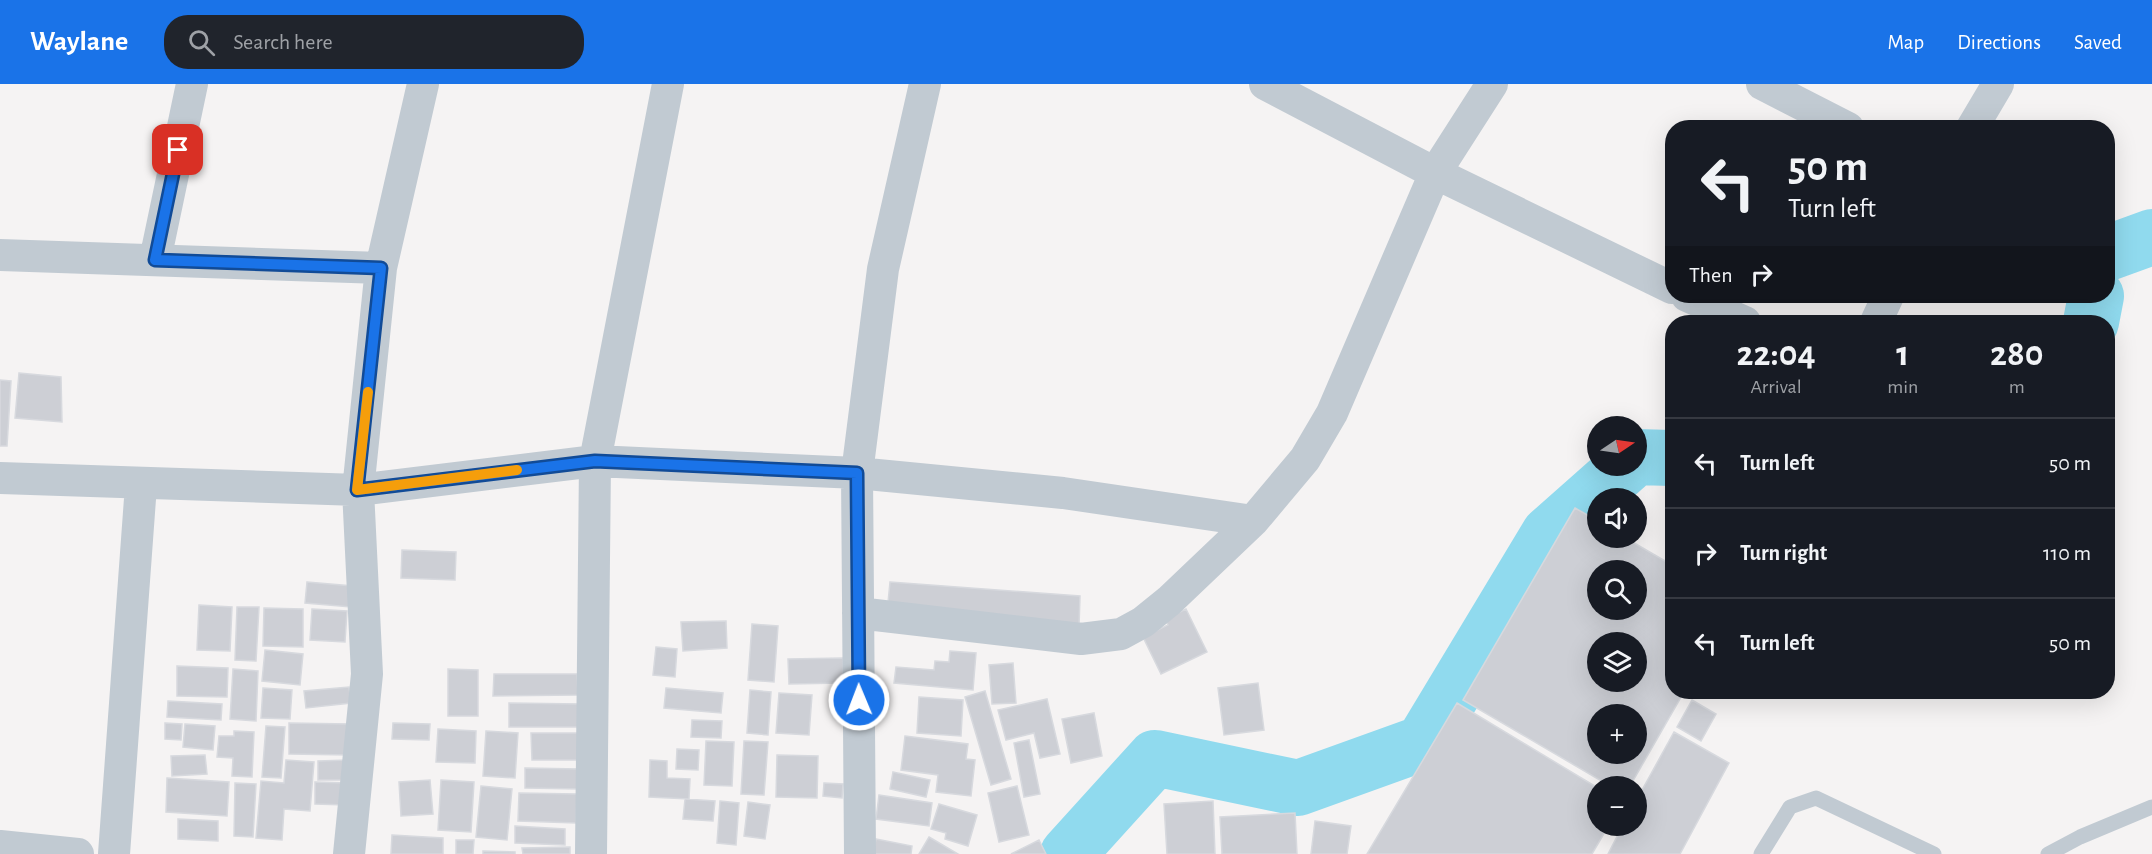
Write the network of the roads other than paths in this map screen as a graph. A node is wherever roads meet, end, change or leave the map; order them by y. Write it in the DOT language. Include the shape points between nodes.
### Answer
graph roads {
  1 [pos="192,84"];
  2 [pos="423,84"];
  3 [pos="668,84"];
  4 [pos="925,84"];
  5 [pos="1265,84"];
  6 [pos="1492,84"];
  7 [pos="1762,84"];
  8 [pos="1998,84"];
  9 [pos="1832,120"];
  10 [pos="1977,120"];
  11 [pos="1436,173"];
  12 [pos="0,255"];
  13 [pos="155,260"];
  14 [pos="381,268"];
  15 [pos="1665,285"];
  16 [pos="1703,303"];
  17 [pos="1729,315"];
  18 [pos="595,461"];
  19 [pos="857,473"];
  20 [pos="0,478"];
  21 [pos="141,485"];
  22 [pos="357,490"];
  23 [pos="1253,521"];
  24 [pos="858,613"];
  25 [pos="2152,807"];
  26 [pos="0,846"];
  27 [pos="78,854"];
  28 [pos="114,854"];
  29 [pos="349,854"];
  30 [pos="591,854"];
  31 [pos="860,854"];
  32 [pos="1761,854"];
  33 [pos="1934,854"];
  34 [pos="2048,854"];
  1 -- 13 [label="street"];
  2 -- 14 [label="street"];
  3 -- 18 [label="street"];
  4 -- 19 [label="street" via="883,269"];
  5 -- 11 [label="street"];
  6 -- 11 [label="street"];
  7 -- 9 [label="street"];
  8 -- 10 [label="street"];
  11 -- 15 [label="street"];
  11 -- 23 [label="street" via="1332,413 1305,459"];
  12 -- 13 [label="street"];
  13 -- 14 [label="street"];
  14 -- 22 [label="street"];
  16 -- 17 [label="street"];
  18 -- 19 [label="street"];
  18 -- 22 [label="street"];
  18 -- 30 [label="street"];
  19 -- 23 [label="street" via="1064,493"];
  19 -- 24 [label="street"];
  20 -- 21 [label="street"];
  21 -- 22 [label="street"];
  21 -- 28 [label="street"];
  22 -- 29 [label="street" via="367,674"];
  23 -- 24 [label="street" via="1169,602 1121,634 1081,639"];
  24 -- 31 [label="street"];
  25 -- 34 [label="lane"];
  26 -- 27 [label="street"];
  32 -- 33 [label="lane" via="1790,807 1816,798"];
}
